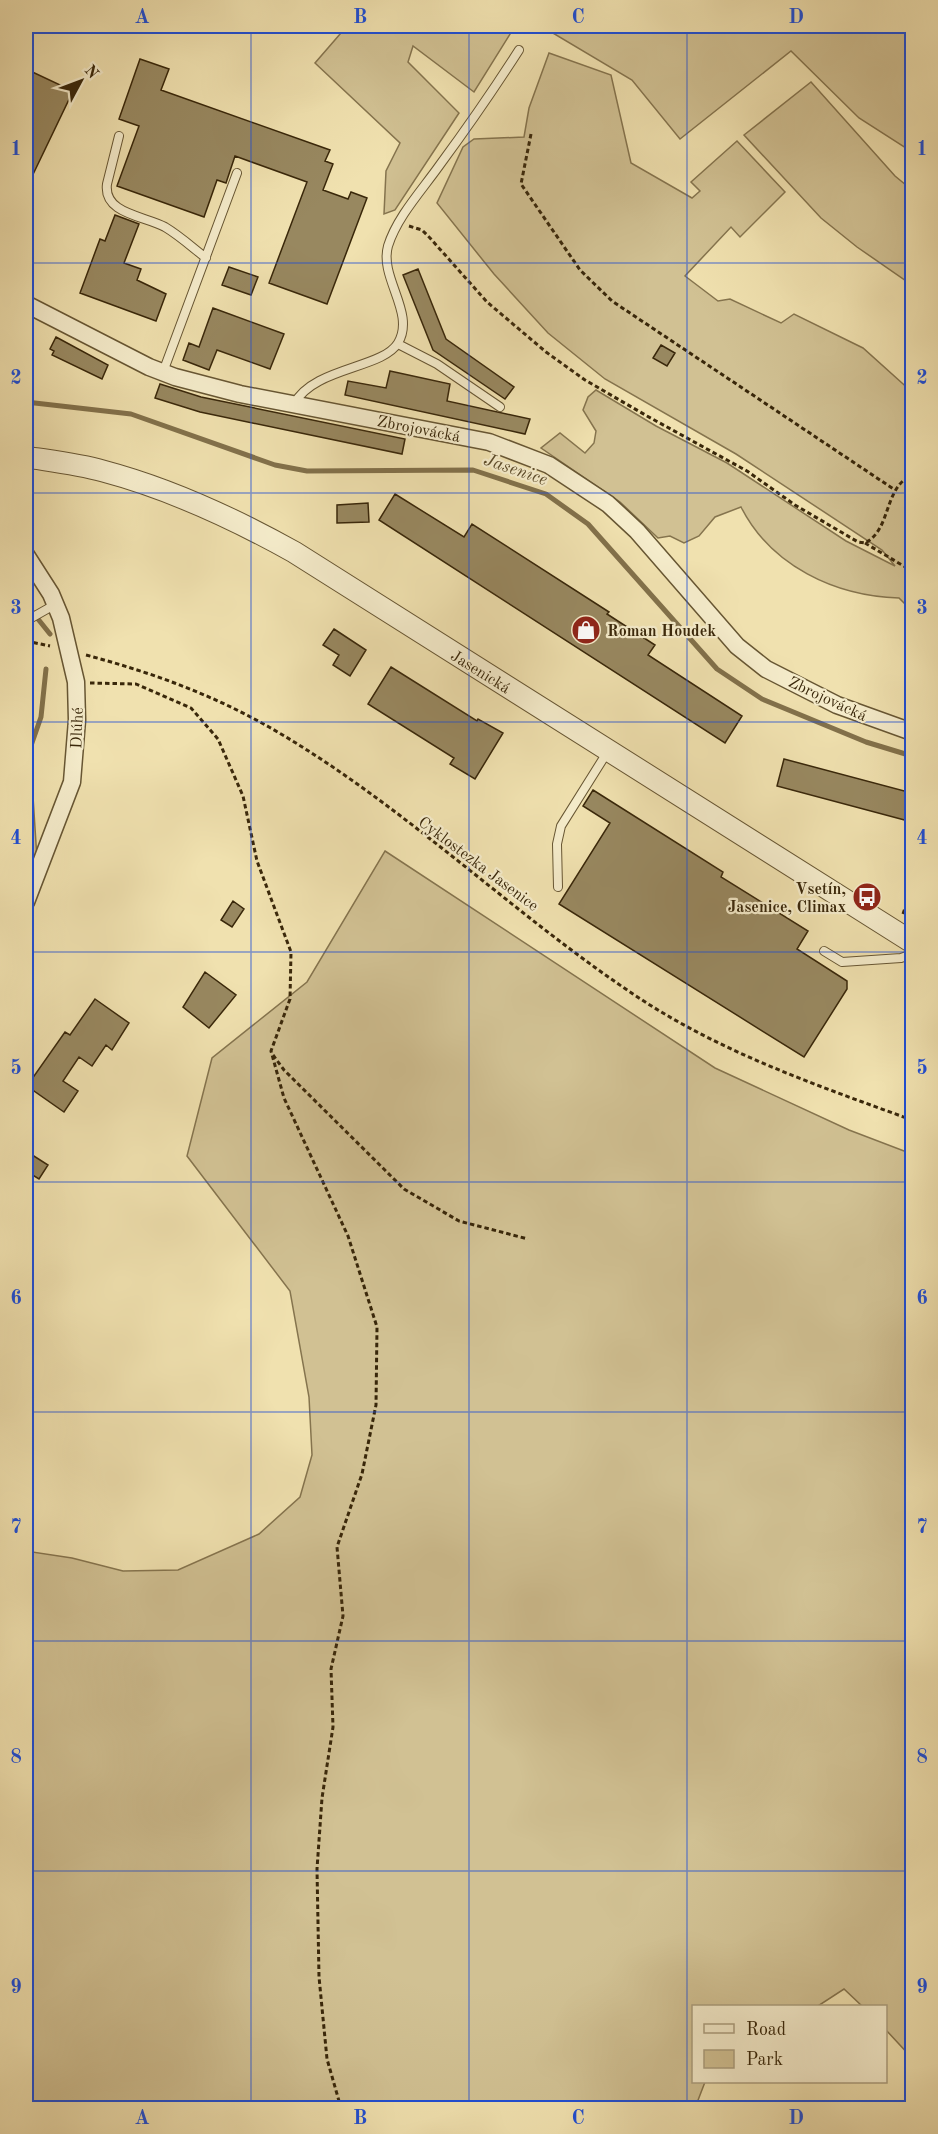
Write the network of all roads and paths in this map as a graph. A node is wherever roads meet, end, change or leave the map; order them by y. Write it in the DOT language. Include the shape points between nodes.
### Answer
graph roads {
  1 [pos="519,50"];
  2 [pos="531,134"];
  3 [pos="119,136"];
  4 [pos="237,173"];
  5 [pos="398,225"];
  6 [pos="206,258"];
  7 [pos="26,304"];
  8 [pos="398,344"];
  9 [pos="163,372"];
  10 [pos="27,390"];
  11 [pos="26,395"];
  12 [pos="294,404"];
  13 [pos="500,407"];
  14 [pos="26,457"];
  15 [pos="912,475"];
  16 [pos="895,490"];
  17 [pos="865,543"];
  18 [pos="26,555"];
  19 [pos="912,571"];
  20 [pos="50,608"];
  21 [pos="28,620"];
  22 [pos="26,641"];
  23 [pos="69,651"];
  24 [pos="76,682"];
  25 [pos="912,732"];
  26 [pos="608,751"];
  27 [pos="558,887"];
  28 [pos="912,887"];
  29 [pos="26,902"];
  30 [pos="901,919"];
  31 [pos="912,942"];
  32 [pos="824,951"];
  33 [pos="912,954"];
  34 [pos="271,1051"];
  35 [pos="912,1120"];
  36 [pos="528,1239"];
  37 [pos="341,2109"];
  1 -- 5 [label="lane"];
  2 -- 16 [label="path" via="521,184 580,270 612,302"];
  3 -- 6 [label="lane" via="106,184 110,200 118,208 166,228"];
  4 -- 6 [label="lane"];
  5 -- 8 [label="lane" via="386,257 402,316"];
  5 -- 17 [label="path" via="422,230 487,302 585,380 708,448 795,505"];
  6 -- 9 [label="lane"];
  7 -- 9 [label="street, Zbrojovácká"];
  8 -- 12 [label="lane" via="387,353 314,384"];
  8 -- 13 [label="lane" via="437,364"];
  9 -- 12 [label="street, Zbrojovácká" via="221,390"];
  10 -- 11 [label="path"];
  12 -- 25 [label="street, Zbrojovácká" via="489,442 549,465 608,504 630,524 737,646 766,669 837,705"];
  14 -- 26 [label="street, Jasenická" via="102,471 141,483 178,495 255,530"];
  15 -- 16 [label="path"];
  16 -- 17 [label="path" via="878,534"];
  17 -- 19 [label="path"];
  18 -- 20 [label="street, Dlúhé"];
  20 -- 21 [label="lane"];
  20 -- 23 [label="street, Dlúhé"];
  22 -- 23 [label="path, Cyklostezka Jasenice"];
  23 -- 24 [label="street, Dlúhé"];
  23 -- 35 [label="path, Cyklostezka Jasenice" via="172,681 267,725 363,789 599,970 666,1016 765,1065"];
  24 -- 29 [label="street, Dlúhé" via="72,782"];
  24 -- 34 [label="path" via="136,684 191,708 218,739 243,795 257,861 291,952 290,999"];
  26 -- 27 [label="lane" via="561,826 557,844"];
  26 -- 31 [label="street, Jasenická"];
  28 -- 30 [label="path"];
  32 -- 33 [label="lane" via="843,962"];
  34 -- 36 [label="path" via="284,1070 404,1189 459,1221"];
  34 -- 37 [label="path" via="284,1098 348,1236 377,1327 376,1405 362,1474 337,1546 344,1616 331,1669 333,1727 317,1869 322,2012 327,2059"];
}
